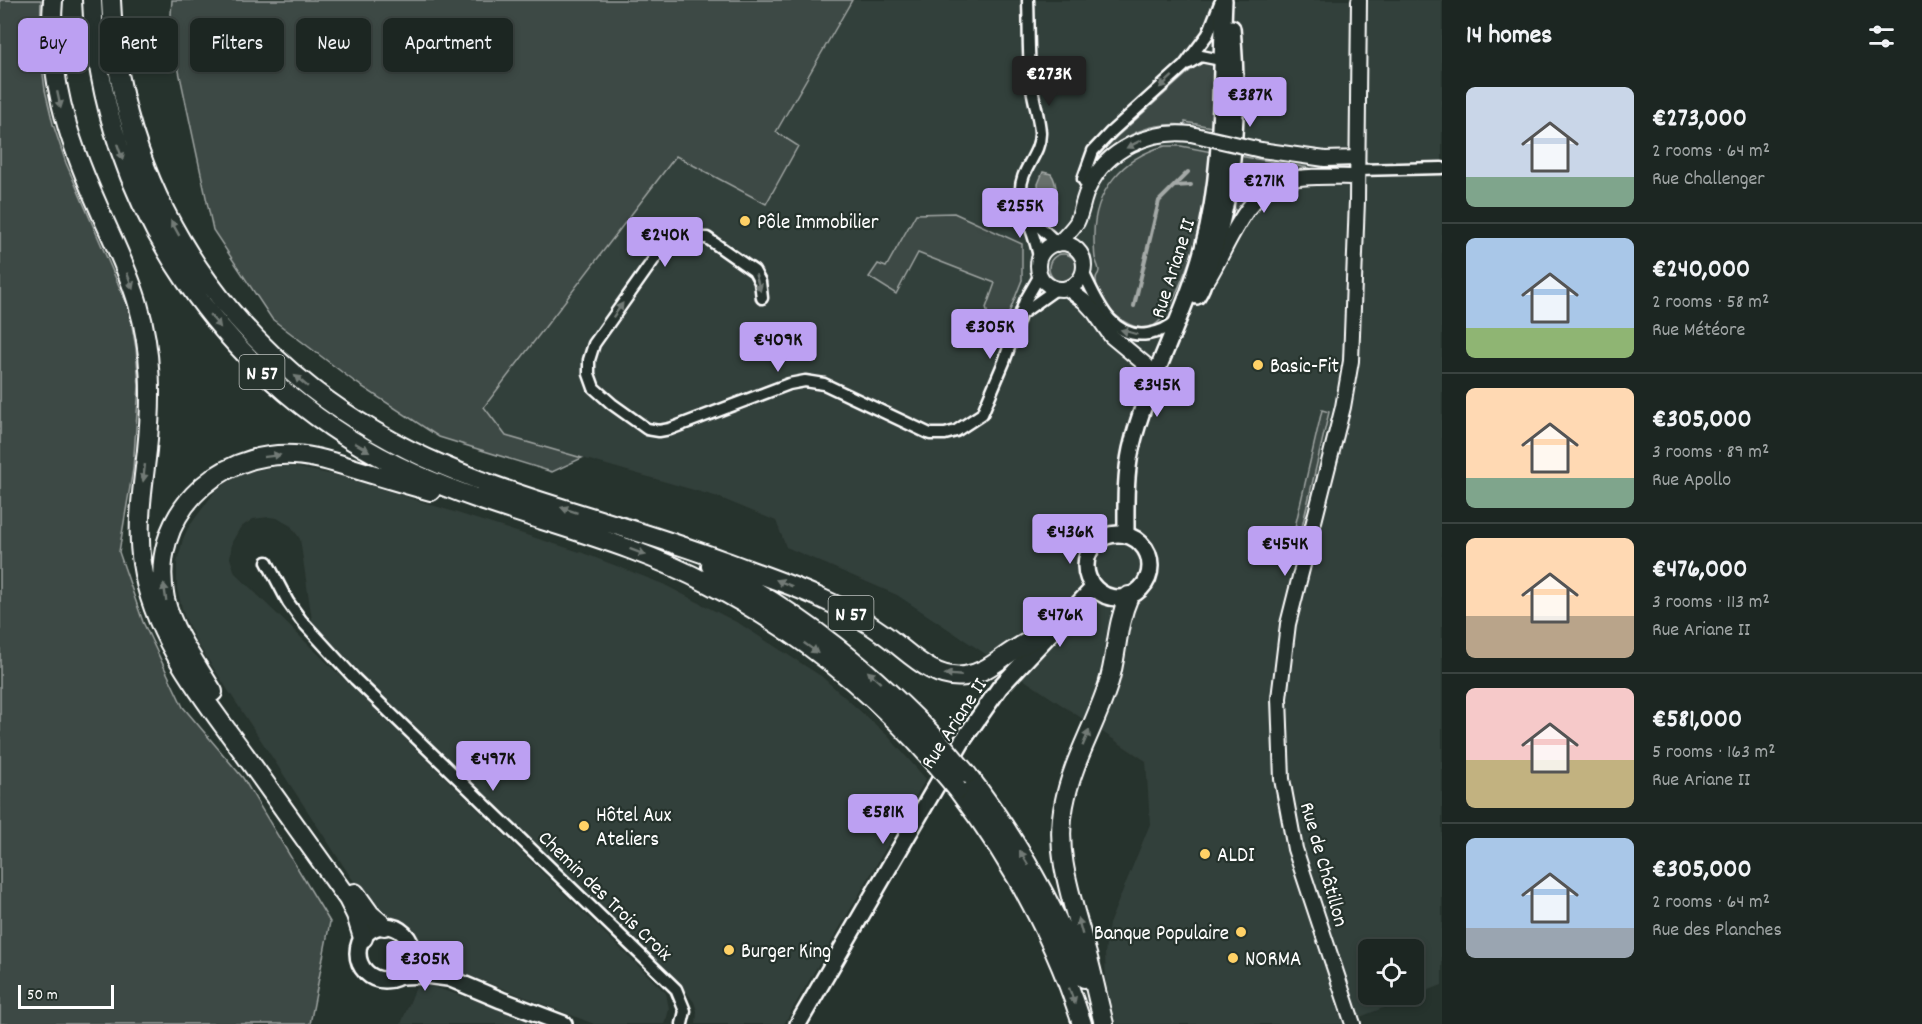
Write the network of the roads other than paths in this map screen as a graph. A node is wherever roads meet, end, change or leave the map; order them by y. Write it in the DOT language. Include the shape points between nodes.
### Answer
graph roads {
  1 [pos="52,0"];
  2 [pos="92,0"];
  3 [pos="111,0"];
  4 [pos="1028,0"];
  5 [pos="1224,0"];
  6 [pos="1359,0"];
  7 [pos="1221,60"];
  8 [pos="1184,66"];
  9 [pos="1233,78"];
  10 [pos="1442,168"];
  11 [pos="1357,169"];
  12 [pos="1088,187"];
  13 [pos="1026,214"];
  14 [pos="1058,244"];
  15 [pos="1040,258"];
  16 [pos="1083,272"];
  17 [pos="1040,275"];
  18 [pos="1062,289"];
  19 [pos="1200,291"];
  20 [pos="762,298"];
  21 [pos="1022,314"];
  22 [pos="1181,315"];
  23 [pos="1174,334"];
  24 [pos="1154,377"];
  25 [pos="566,527"];
  26 [pos="625,528"];
  27 [pos="1126,535"];
  28 [pos="267,562"];
  29 [pos="1094,586"];
  30 [pos="1129,596"];
  31 [pos="1061,624"];
  32 [pos="962,782"];
  33 [pos="384,926"];
  34 [pos="363,938"];
  35 [pos="412,948"];
  36 [pos="401,976"];
  37 [pos="451,979"];
  38 [pos="564,1024"];
  39 [pos="682,1024"];
  40 [pos="798,1024"];
  41 [pos="1082,1024"];
  42 [pos="1104,1024"];
  43 [pos="1353,1024"];
  1 -- 34 [label="highway, one-way" via="53,58 67,131 130,279 147,340 150,405 140,543 145,581 156,616 168,643 206,702 348,899"];
  2 -- 25 [label="highway, N 57, one-way" via="103,91 126,168 175,267 234,343 281,390 360,446 444,486"];
  26 -- 3 [label="highway, N 57, one-way" via="479,480 398,445 320,396 266,350 205,278 177,234 153,184 120,81"];
  4 -- 13 [label="street" via="1030,70 1040,132 1022,177 1020,189"];
  5 -- 7 [label="main road, Rue Ariane II"];
  5 -- 8 [label="street" via="1208,34"];
  5 -- 9 [label="main road, Rue Ariane II" via="1232,30"];
  6 -- 11 [label="street, Rue de Châtillon"];
  7 -- 8 [label="street" via="1201,56"];
  7 -- 9 [label="street"];
  7 -- 22 [label="main road, Rue Ariane II" via="1214,203 1203,251"];
  8 -- 12 [label="street, one-way" via="1093,151 1083,179"];
  9 -- 19 [label="main road, Rue Ariane II" via="1231,177 1221,230"];
  10 -- 11 [label="street"];
  11 -- 12 [label="street, one-way, bridge" via="1325,159 1191,134 1166,133 1136,142 1109,161"];
  11 -- 19 [label="street" via="1287,180 1269,188 1253,202"];
  11 -- 43 [label="street, Rue de Châtillon" via="1351,361 1288,624 1279,698 1286,810"];
  12 -- 14 [label="street" via="1077,222"];
  13 -- 14 [label="street"];
  13 -- 15 [label="street"];
  14 -- 15 [label="street" via="1047,248"];
  14 -- 16 [label="street" via="1069,245 1078,252"];
  15 -- 17 [label="street"];
  16 -- 18 [label="street" via="1077,282"];
  22 -- 16 [label="street, one-way" via="1169,327 1154,333 1120,330 1108,319"];
  17 -- 18 [label="street"];
  17 -- 21 [label="street"];
  18 -- 21 [label="street"];
  18 -- 24 [label="street" via="1084,301 1111,336 1146,364"];
  19 -- 23 [label="main road, Rue Ariane II"];
  21 -- 20 [label="street, one-way" via="982,414 945,434 930,434 825,384 805,381 659,431 647,429 594,388 589,374 594,344 664,245 680,238 708,238 754,271"];
  22 -- 23 [label="main road, Rue Ariane II"];
  23 -- 24 [label="main road, Rue Ariane II"];
  24 -- 27 [label="main road, Rue Ariane II" via="1131,451 1126,482"];
  25 -- 32 [label="highway, N 57, one-way, bridge" via="670,565 778,624 870,696 936,764"];
  33 -- 25 [label="highway, one-way" via="366,909 243,736 179,636 168,610 163,581 165,551 175,522 193,495 221,472 257,458 294,455 321,459"];
  31 -- 26 [label="highway, N 57, one-way" via="990,668 962,676 945,675 848,612 723,560"];
  32 -- 26 [label="highway, N 57, one-way, bridge" via="945,748 904,704 832,642 754,589"];
  27 -- 29 [label="main road" via="1108,536 1094,545 1086,567"];
  27 -- 30 [label="main road" via="1146,550 1150,567 1145,583"];
  28 -- 39 [label="street, Chemin des Trois Croix" via="301,620 356,679 676,989 685,1011"];
  29 -- 30 [label="main road" via="1107,596"];
  29 -- 31 [label="main road, Rue Ariane II"];
  42 -- 30 [label="highway, one-way" via="1066,875 1061,826 1071,776 1108,684 1121,615"];
  31 -- 40 [label="main road, Rue Ariane II" via="1000,687 963,740"];
  32 -- 41 [label="highway, N 57, one-way" via="1035,910"];
  42 -- 32 [label="highway, N 57, one-way" via="1034,873 989,803"];
  33 -- 34 [label="main road" via="374,928"];
  33 -- 35 [label="main road" via="404,933"];
  34 -- 36 [label="main road" via="359,961 368,974 384,980"];
  35 -- 36 [label="main road" via="411,963"];
  35 -- 37 [label="main road"];
  36 -- 37 [label="main road"];
  37 -- 38 [label="main road"];
}
